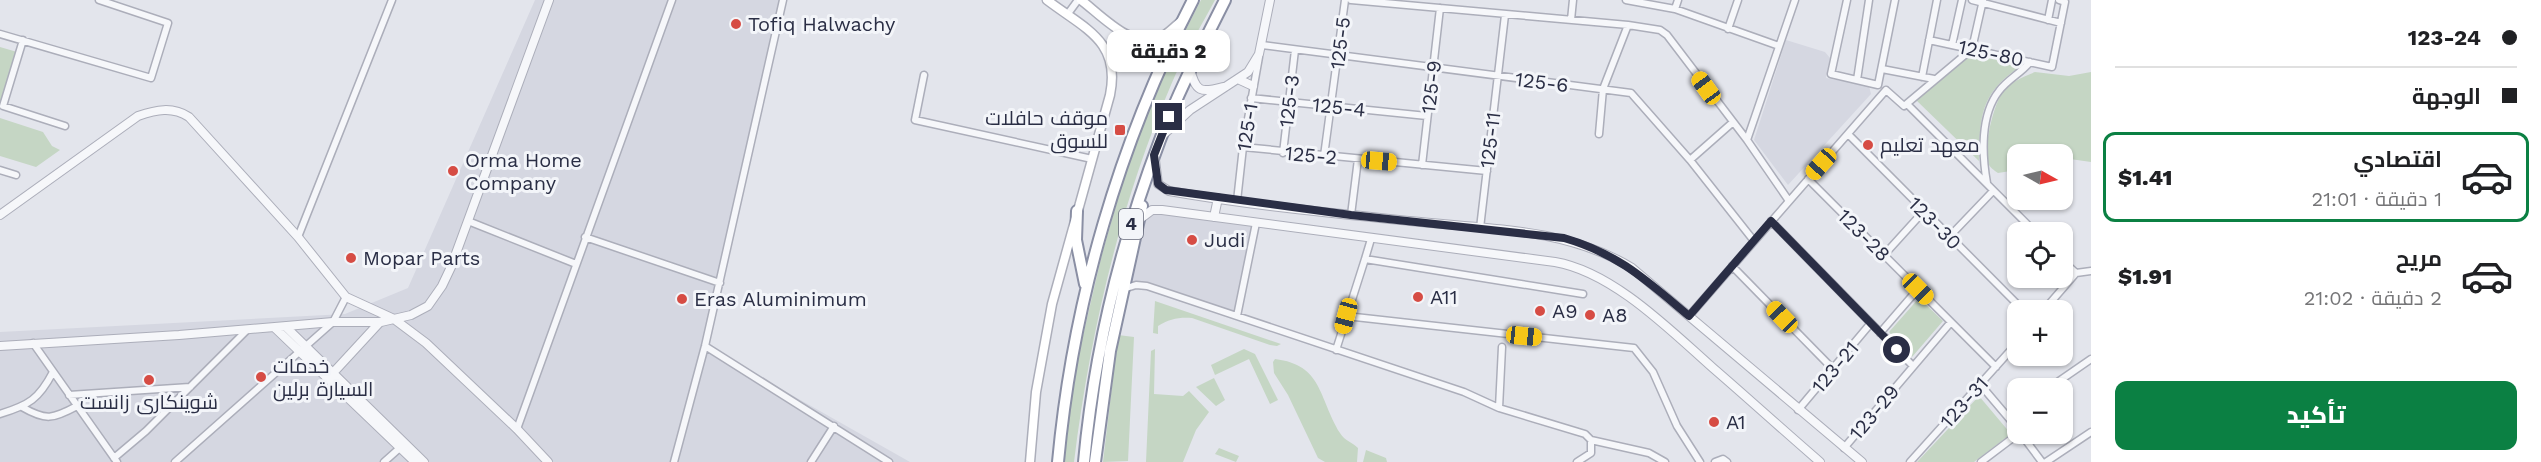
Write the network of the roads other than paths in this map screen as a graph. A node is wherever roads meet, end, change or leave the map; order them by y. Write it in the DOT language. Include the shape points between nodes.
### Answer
graph roads {
  1 [pos="99,0"];
  2 [pos="392,0"];
  3 [pos="549,0"];
  4 [pos="672,0"];
  5 [pos="783,0"];
  6 [pos="1047,0"];
  7 [pos="1080,0"];
  8 [pos="1193,0"];
  9 [pos="1225,0"];
  10 [pos="1270,0"];
  11 [pos="1345,0"];
  12 [pos="1351,0"];
  13 [pos="1574,0"];
  14 [pos="1626,0"];
  15 [pos="1678,0"];
  16 [pos="1738,0"];
  17 [pos="1795,0"];
  18 [pos="1847,0"];
  19 [pos="1869,0"];
  20 [pos="1895,0"];
  21 [pos="1937,0"];
  22 [pos="1962,0"];
  23 [pos="1972,0"];
  24 [pos="2052,0"];
  25 [pos="1647,1"];
  26 [pos="1982,1"];
  27 [pos="2062,1"];
  28 [pos="1440,8"];
  29 [pos="1675,9"];
  30 [pos="1067,15"];
  31 [pos="1505,15"];
  32 [pos="1183,20"];
  33 [pos="1571,20"];
  34 [pos="2048,20"];
  35 [pos="2061,23"];
  36 [pos="1628,25"];
  37 [pos="1728,29"];
  38 [pos="0,33"];
  39 [pos="22,40"];
  40 [pos="1929,40"];
  41 [pos="1952,45"];
  42 [pos="1779,46"];
  43 [pos="1972,49"];
  44 [pos="1261,50"];
  45 [pos="1295,50"];
  46 [pos="1339,55"];
  47 [pos="2030,62"];
  48 [pos="1433,68"];
  49 [pos="1190,69"];
  50 [pos="1882,69"];
  51 [pos="924,75"];
  52 [pos="1498,76"];
  53 [pos="1922,77"];
  54 [pos="1934,79"];
  55 [pos="1240,80"];
  56 [pos="1857,80"];
  57 [pos="1230,85"];
  58 [pos="1878,85"];
  59 [pos="1253,86"];
  60 [pos="1603,89"];
  61 [pos="1882,95"];
  62 [pos="1251,98"];
  63 [pos="1289,102"];
  64 [pos="1907,104"];
  65 [pos="1331,106"];
  66 [pos="1427,116"];
  67 [pos="1732,123"];
  68 [pos="65,126"];
  69 [pos="1599,134"];
  70 [pos="1848,134"];
  71 [pos="1160,138"];
  72 [pos="1747,140"];
  73 [pos="1243,147"];
  74 [pos="1283,153"];
  75 [pos="1154,155"];
  76 [pos="1324,156"];
  77 [pos="1092,159"];
  78 [pos="1358,159"];
  79 [pos="1690,160"];
  80 [pos="1422,165"];
  81 [pos="0,170"];
  82 [pos="1487,171"];
  83 [pos="16,175"];
  84 [pos="1808,179"];
  85 [pos="1145,180"];
  86 [pos="1987,184"];
  87 [pos="1993,191"];
  88 [pos="1218,198"];
  89 [pos="1237,201"];
  90 [pos="1789,201"];
  91 [pos="1077,211"];
  92 [pos="1923,212"];
  93 [pos="0,214"];
  94 [pos="1351,215"];
  95 [pos="1214,217"];
  96 [pos="1140,218"];
  97 [pos="468,221"];
  98 [pos="1771,221"];
  99 [pos="2025,222"];
  100 [pos="1256,223"];
  101 [pos="1479,228"];
  102 [pos="1129,231"];
  103 [pos="298,237"];
  104 [pos="585,237"];
  105 [pos="1948,237"];
  106 [pos="1371,239"];
  107 [pos="1754,241"];
  108 [pos="1884,255"];
  109 [pos="1365,259"];
  110 [pos="576,264"];
  111 [pos="1732,266"];
  112 [pos="2073,270"];
  113 [pos="2091,271"];
  114 [pos="2076,273"];
  115 [pos="720,283"];
  116 [pos="1123,289"];
  117 [pos="1918,289"];
  118 [pos="1583,294"];
  119 [pos="1085,295"];
  120 [pos="346,297"];
  121 [pos="2013,300"];
  122 [pos="2053,300"];
  123 [pos="1237,316"];
  124 [pos="1346,316"];
  125 [pos="1689,316"];
  126 [pos="394,319"];
  127 [pos="333,322"];
  128 [pos="381,322"];
  129 [pos="1951,322"];
  130 [pos="1871,323"];
  131 [pos="286,327"];
  132 [pos="276,328"];
  133 [pos="247,330"];
  134 [pos="1880,333"];
  135 [pos="33,343"];
  136 [pos="0,344"];
  137 [pos="705,346"];
  138 [pos="1502,347"];
  139 [pos="303,350"];
  140 [pos="1336,350"];
  141 [pos="2007,354"];
  142 [pos="2091,359"];
  143 [pos="1913,366"];
  144 [pos="1996,367"];
  145 [pos="1833,369"];
  146 [pos="54,372"];
  147 [pos="332,374"];
  148 [pos="2063,378"];
  149 [pos="1979,383"];
  150 [pos="191,387"];
  151 [pos="69,395"];
  152 [pos="77,406"];
  153 [pos="22,407"];
  154 [pos="1499,408"];
  155 [pos="1798,410"];
  156 [pos="0,414"];
  157 [pos="2007,416"];
  158 [pos="834,426"];
  159 [pos="517,429"];
  160 [pos="2091,432"];
  161 [pos="1591,440"];
  162 [pos="2007,443"];
  163 [pos="2028,444"];
  164 [pos="402,446"];
  165 [pos="1844,448"];
  166 [pos="115,460"];
  167 [pos="175,462"];
  168 [pos="384,462"];
  169 [pos="415,462"];
  170 [pos="424,462"];
  171 [pos="548,462"];
  172 [pos="674,462"];
  173 [pos="811,462"];
  174 [pos="889,462"];
  175 [pos="1030,462"];
  176 [pos="1058,462"];
  177 [pos="1084,462"];
  178 [pos="1095,462"];
  179 [pos="1577,462"];
  180 [pos="1665,462"];
  181 [pos="1701,462"];
  182 [pos="1715,462"];
  183 [pos="1727,462"];
  184 [pos="1820,462"];
  185 [pos="1862,462"];
  186 [pos="1910,462"];
  187 [pos="1981,462"];
  188 [pos="2044,462"];
  1 -- 39 [label="street" via="168,23 151,78"];
  2 -- 103 [label="street"];
  3 -- 97 [label="street"];
  4 -- 104 [label="street"];
  5 -- 115 [label="street"];
  6 -- 30 [label="main road"];
  7 -- 30 [label="street"];
  7 -- 32 [label="main road" via="1128,35 1143,41 1160,38"];
  8 -- 32 [label="highway, 4"];
  9 -- 49 [label="highway, 4"];
  10 -- 44 [label="street"];
  11 -- 46 [label="street, 125-5"];
  12 -- 28 [label="street"];
  13 -- 33 [label="street"];
  14 -- 25 [label="street"];
  15 -- 29 [label="street"];
  16 -- 37 [label="street"];
  17 -- 42 [label="street"];
  18 -- 56 [label="street" via="1832,74"];
  19 -- 56 [label="street"];
  20 -- 50 [label="street"];
  21 -- 40 [label="street"];
  22 -- 41 [label="street"];
  23 -- 26 [label="street"];
  24 -- 34 [label="street"];
  25 -- 29 [label="street"];
  26 -- 34 [label="street"];
  26 -- 43 [label="street"];
  27 -- 35 [label="street"];
  28 -- 31 [label="street"];
  28 -- 48 [label="street, 125-9"];
  29 -- 37 [label="street"];
  30 -- 77 [label="main road" via="1094,36 1110,55 1113,71"];
  31 -- 33 [label="street"];
  31 -- 52 [label="street, 125-11"];
  32 -- 119 [label="highway, 4" via="1132,136 1111,196"];
  33 -- 36 [label="street"];
  34 -- 35 [label="street"];
  35 -- 47 [label="street, 125-80" via="2052,66"];
  36 -- 60 [label="street"];
  36 -- 67 [label="street" via="1660,30 1667,35"];
  37 -- 42 [label="street"];
  38 -- 39 [label="street"];
  39 -- 68 [label="street" via="3,106"];
  40 -- 41 [label="street, 125-80"];
  40 -- 53 [label="street"];
  41 -- 43 [label="street, 125-80"];
  42 -- 72 [label="street"];
  43 -- 47 [label="street, 125-80"];
  43 -- 54 [label="street"];
  44 -- 45 [label="street, 125-6"];
  44 -- 55 [label="street"];
  44 -- 59 [label="street, 125-1"];
  45 -- 46 [label="street, 125-6"];
  45 -- 63 [label="street, 125-3"];
  46 -- 48 [label="street, 125-6"];
  46 -- 65 [label="street, 125-5"];
  47 -- 86 [label="street" via="1993,100 1983,141"];
  48 -- 52 [label="street, 125-6"];
  48 -- 66 [label="street, 125-9"];
  49 -- 57 [label="street" via="1194,84 1203,91"];
  49 -- 71 [label="highway, 4"];
  50 -- 53 [label="street"];
  50 -- 58 [label="street"];
  51 -- 77 [label="street" via="915,120"];
  52 -- 60 [label="street, 125-6"];
  52 -- 82 [label="street, 125-11"];
  53 -- 54 [label="street"];
  54 -- 64 [label="street"];
  55 -- 57 [label="street"];
  55 -- 59 [label="street"];
  56 -- 58 [label="street"];
  57 -- 71 [label="street" via="1191,110"];
  58 -- 61 [label="street"];
  59 -- 62 [label="street, 125-1"];
  60 -- 69 [label="street"];
  60 -- 79 [label="street, 125-6" via="1631,93"];
  61 -- 64 [label="street" via="1886,90 1904,106"];
  61 -- 70 [label="street"];
  62 -- 63 [label="street, 125-4"];
  62 -- 73 [label="street, 125-1"];
  63 -- 65 [label="street, 125-4"];
  63 -- 74 [label="street, 125-3"];
  64 -- 86 [label="street"];
  65 -- 66 [label="street, 125-4"];
  65 -- 76 [label="street, 125-5"];
  66 -- 80 [label="street, 125-9"];
  67 -- 72 [label="street"];
  67 -- 79 [label="street"];
  70 -- 84 [label="street"];
  70 -- 92 [label="street, 123-30"];
  71 -- 75 [label="highway, 4"];
  72 -- 90 [label="street"];
  73 -- 74 [label="street, 125-2"];
  73 -- 89 [label="street, 125-1"];
  74 -- 76 [label="street, 125-2"];
  75 -- 85 [label="highway, 4"];
  75 -- 88 [label="street" via="1157,182 1163,189"];
  76 -- 78 [label="street, 125-2"];
  77 -- 91 [label="main road"];
  78 -- 80 [label="street, 125-2"];
  78 -- 94 [label="street"];
  79 -- 107 [label="street, 125-6"];
  80 -- 82 [label="street, 125-2"];
  81 -- 83 [label="street"];
  82 -- 101 [label="street, 125-11"];
  84 -- 90 [label="street"];
  84 -- 108 [label="street, 123-28"];
  85 -- 96 [label="highway"];
  85 -- 102 [label="highway, 4"];
  86 -- 87 [label="street"];
  87 -- 99 [label="street"];
  87 -- 105 [label="street"];
  88 -- 89 [label="street"];
  88 -- 95 [label="street"];
  89 -- 94 [label="street"];
  90 -- 98 [label="street"];
  91 -- 119 [label="highway" via="1076,240"];
  91 -- 175 [label="main road" via="1042,348"];
  92 -- 105 [label="street, 123-30"];
  92 -- 108 [label="street"];
  93 -- 103 [label="street" via="138,117 166,110 189,117"];
  94 -- 101 [label="street"];
  95 -- 96 [label="street" via="1155,210"];
  95 -- 100 [label="street"];
  96 -- 102 [label="street"];
  96 -- 116 [label="highway"];
  97 -- 110 [label="street"];
  97 -- 126 [label="street" via="433,301 411,315"];
  98 -- 107 [label="street"];
  98 -- 130 [label="street"];
  100 -- 106 [label="street"];
  100 -- 123 [label="street"];
  101 -- 125 [label="street" via="1548,235 1594,248 1632,268"];
  102 -- 177 [label="highway, 4" via="1098,363"];
  103 -- 120 [label="street"];
  104 -- 110 [label="street"];
  104 -- 115 [label="street"];
  105 -- 121 [label="street, 123-30"];
  106 -- 109 [label="street"];
  106 -- 184 [label="street" via="1555,262 1590,272 1678,337"];
  107 -- 111 [label="street"];
  108 -- 117 [label="street, 123-28"];
  109 -- 118 [label="street"];
  109 -- 124 [label="street"];
  110 -- 159 [label="street"];
  111 -- 125 [label="street"];
  111 -- 145 [label="street"];
  112 -- 114 [label="street"];
  113 -- 114 [label="street"];
  114 -- 122 [label="street"];
  115 -- 137 [label="street"];
  116 -- 123 [label="street" via="1147,286"];
  116 -- 178 [label="highway" via="1103,391"];
  117 -- 129 [label="street, 123-28"];
  117 -- 134 [label="street"];
  119 -- 176 [label="highway, 4" via="1072,356"];
  120 -- 126 [label="street"];
  120 -- 127 [label="street"];
  123 -- 140 [label="street"];
  124 -- 140 [label="street"];
  124 -- 181 [label="street" via="1634,348 1653,372 1677,426"];
  125 -- 155 [label="street"];
  126 -- 128 [label="street"];
  126 -- 159 [label="street" via="438,353"];
  127 -- 128 [label="street"];
  127 -- 131 [label="street"];
  127 -- 139 [label="street"];
  128 -- 147 [label="street"];
  129 -- 143 [label="street, 123-29"];
  129 -- 144 [label="street, 123-28"];
  130 -- 134 [label="street"];
  130 -- 145 [label="street, 123-21"];
  131 -- 132 [label="street"];
  131 -- 139 [label="street"];
  132 -- 133 [label="street"];
  132 -- 139 [label="street"];
  133 -- 135 [label="street"];
  133 -- 150 [label="street"];
  134 -- 143 [label="street"];
  135 -- 136 [label="street"];
  135 -- 146 [label="street"];
  137 -- 158 [label="street"];
  137 -- 172 [label="street"];
  138 -- 154 [label="street"];
  139 -- 147 [label="street"];
  139 -- 164 [label="street"];
  139 -- 167 [label="street"];
  140 -- 154 [label="street" via="1464,392"];
  141 -- 144 [label="street, 123-31"];
  142 -- 148 [label="street"];
  143 -- 165 [label="street, 123-29"];
  144 -- 149 [label="street, 123-31"];
  145 -- 155 [label="street, 123-21"];
  146 -- 151 [label="street"];
  146 -- 153 [label="street" via="44,390"];
  147 -- 164 [label="street"];
  149 -- 157 [label="street"];
  149 -- 186 [label="street, 123-31"];
  150 -- 151 [label="street"];
  150 -- 166 [label="street"];
  151 -- 152 [label="street"];
  152 -- 153 [label="street" via="44,418"];
  152 -- 166 [label="street"];
  153 -- 156 [label="street"];
  154 -- 161 [label="street" via="1585,434"];
  155 -- 165 [label="street"];
  158 -- 173 [label="street"];
  158 -- 174 [label="street"];
  159 -- 171 [label="street"];
  160 -- 188 [label="street"];
  161 -- 179 [label="street" via="1591,453"];
  161 -- 180 [label="street" via="1649,453"];
  162 -- 187 [label="street"];
  163 -- 188 [label="street"];
  164 -- 168 [label="street"];
  164 -- 169 [label="street"];
  164 -- 170 [label="street"];
  165 -- 185 [label="street"];
  182 -- 183 [label="street"];
}
